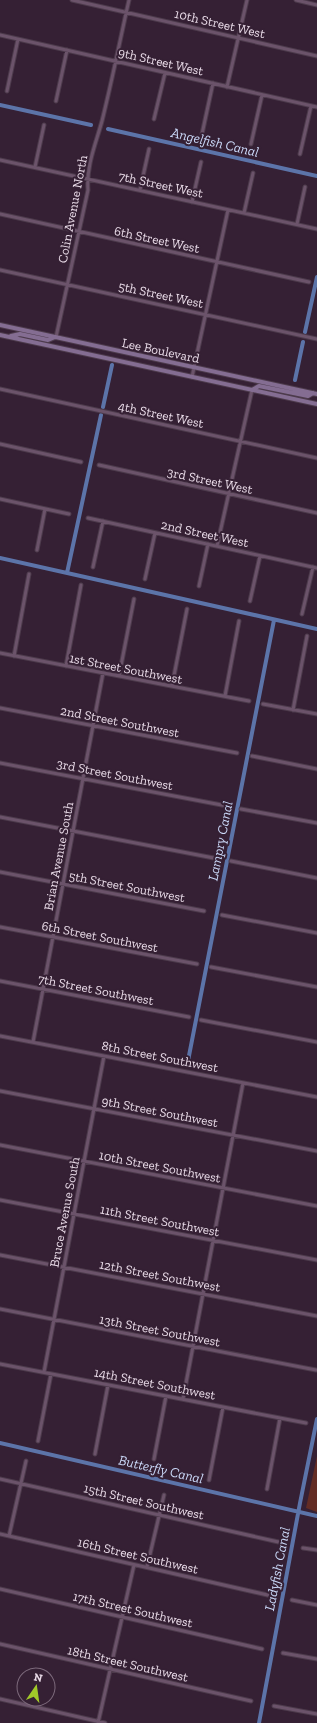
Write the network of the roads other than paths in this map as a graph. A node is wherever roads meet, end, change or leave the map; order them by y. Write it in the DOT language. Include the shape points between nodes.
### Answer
graph roads {
  1 [pos="72,0"];
  2 [pos="129,0"];
  3 [pos="247,0"];
  4 [pos="296,0"];
  5 [pos="317,5"];
  6 [pos="126,12"];
  7 [pos="0,35"];
  8 [pos="238,38"];
  9 [pos="18,39"];
  10 [pos="67,50"];
  11 [pos="317,56"];
  12 [pos="115,61"];
  13 [pos="165,72"];
  14 [pos="213,84"];
  15 [pos="227,86"];
  16 [pos="6,91"];
  17 [pos="262,94"];
  18 [pos="56,101"];
  19 [pos="311,106"];
  20 [pos="317,107"];
  21 [pos="154,119"];
  22 [pos="44,125"];
  23 [pos="202,134"];
  24 [pos="251,144"];
  25 [pos="148,149"];
  26 [pos="300,154"];
  27 [pos="0,160"];
  28 [pos="201,162"];
  29 [pos="35,167"];
  30 [pos="253,173"];
  31 [pos="87,179"];
  32 [pos="305,187"];
  33 [pos="140,190"];
  34 [pos="192,202"];
  35 [pos="228,210"];
  36 [pos="244,213"];
  37 [pos="0,214"];
  38 [pos="297,224"];
  39 [pos="317,229"];
  40 [pos="79,232"];
  41 [pos="217,262"];
  42 [pos="0,270"];
  43 [pos="309,282"];
  44 [pos="67,284"];
  45 [pos="205,314"];
  46 [pos="0,325"];
  47 [pos="0,335"];
  48 [pos="9,337"];
  49 [pos="56,337"];
  50 [pos="317,339"];
  51 [pos="194,367"];
  52 [pos="192,377"];
  53 [pos="0,389"];
  54 [pos="252,390"];
  55 [pos="315,394"];
  56 [pos="317,404"];
  57 [pos="240,442"];
  58 [pos="0,444"];
  59 [pos="317,458"];
  60 [pos="80,462"];
  61 [pos="99,465"];
  62 [pos="229,494"];
  63 [pos="0,499"];
  64 [pos="45,509"];
  65 [pos="317,513"];
  66 [pos="69,514"];
  67 [pos="88,518"];
  68 [pos="103,521"];
  69 [pos="155,533"];
  70 [pos="208,544"];
  71 [pos="217,546"];
  72 [pos="37,550"];
  73 [pos="260,556"];
  74 [pos="93,567"];
  75 [pos="313,567"];
  76 [pos="317,568"];
  77 [pos="29,574"];
  78 [pos="145,579"];
  79 [pos="81,585"];
  80 [pos="198,586"];
  81 [pos="134,599"];
  82 [pos="250,601"];
  83 [pos="187,609"];
  84 [pos="302,614"];
  85 [pos="239,621"];
  86 [pos="307,636"];
  87 [pos="0,653"];
  88 [pos="14,656"];
  89 [pos="66,666"];
  90 [pos="103,673"];
  91 [pos="119,676"];
  92 [pos="172,686"];
  93 [pos="225,696"];
  94 [pos="249,701"];
  95 [pos="263,704"];
  96 [pos="0,708"];
  97 [pos="293,710"];
  98 [pos="317,714"];
  99 [pos="93,726"];
  100 [pos="237,753"];
  101 [pos="252,756"];
  102 [pos="0,763"];
  103 [pos="317,769"];
  104 [pos="83,778"];
  105 [pos="227,806"];
  106 [pos="241,809"];
  107 [pos="0,817"];
  108 [pos="317,823"];
  109 [pos="73,831"];
  110 [pos="219,859"];
  111 [pos="230,861"];
  112 [pos="0,872"];
  113 [pos="317,878"];
  114 [pos="63,884"];
  115 [pos="204,911"];
  116 [pos="222,914"];
  117 [pos="0,927"];
  118 [pos="317,933"];
  119 [pos="53,937"];
  120 [pos="197,964"];
  121 [pos="211,967"];
  122 [pos="0,981"];
  123 [pos="317,987"];
  124 [pos="43,989"];
  125 [pos="189,1017"];
  126 [pos="201,1020"];
  127 [pos="0,1036"];
  128 [pos="33,1042"];
  129 [pos="317,1042"];
  130 [pos="104,1056"];
  131 [pos="243,1083"];
  132 [pos="0,1090"];
  133 [pos="317,1097"];
  134 [pos="94,1108"];
  135 [pos="234,1135"];
  136 [pos="0,1145"];
  137 [pos="317,1151"];
  138 [pos="84,1161"];
  139 [pos="223,1188"];
  140 [pos="0,1200"];
  141 [pos="317,1206"];
  142 [pos="74,1214"];
  143 [pos="213,1241"];
  144 [pos="0,1255"];
  145 [pos="317,1260"];
  146 [pos="64,1267"];
  147 [pos="203,1294"];
  148 [pos="0,1309"];
  149 [pos="317,1316"];
  150 [pos="54,1320"];
  151 [pos="193,1346"];
  152 [pos="0,1364"];
  153 [pos="316,1370"];
  154 [pos="44,1372"];
  155 [pos="51,1374"];
  156 [pos="108,1385"];
  157 [pos="166,1396"];
  158 [pos="183,1399"];
  159 [pos="223,1407"];
  160 [pos="280,1418"];
  161 [pos="306,1423"];
  162 [pos="38,1441"];
  163 [pos="95,1454"];
  164 [pos="154,1459"];
  165 [pos="26,1461"];
  166 [pos="0,1479"];
  167 [pos="209,1480"];
  168 [pos="21,1484"];
  169 [pos="267,1489"];
  170 [pos="164,1495"];
  171 [pos="159,1515"];
  172 [pos="0,1534"];
  173 [pos="9,1536"];
  174 [pos="283,1543"];
  175 [pos="303,1548"];
  176 [pos="317,1550"];
  177 [pos="134,1565"];
  178 [pos="147,1567"];
  179 [pos="0,1589"];
  180 [pos="272,1596"];
  181 [pos="292,1600"];
  182 [pos="317,1605"];
  183 [pos="122,1617"];
  184 [pos="0,1644"];
  185 [pos="262,1649"];
  186 [pos="283,1653"];
  187 [pos="317,1659"];
  188 [pos="110,1669"];
  189 [pos="0,1699"];
  190 [pos="251,1702"];
  191 [pos="274,1706"];
  192 [pos="317,1714"];
  193 [pos="98,1722"];
  194 [pos="105,1723"];
  1 -- 6 [label="street, 10th Street West"];
  2 -- 6 [label="street, Colin Avenue North"];
  3 -- 8 [label="street"];
  4 -- 5 [label="street"];
  6 -- 8 [label="street, 10th Street West"];
  6 -- 12 [label="street, Colin Avenue North"];
  7 -- 9 [label="street, 9th Street West"];
  8 -- 11 [label="street, 10th Street West"];
  8 -- 15 [label="street"];
  9 -- 10 [label="street, 9th Street West"];
  9 -- 16 [label="street"];
  10 -- 12 [label="street, 9th Street West"];
  10 -- 18 [label="street"];
  12 -- 13 [label="street, 9th Street West"];
  12 -- 31 [label="street, Colin Avenue North"];
  13 -- 14 [label="street, 9th Street West"];
  13 -- 21 [label="street"];
  14 -- 15 [label="street, 9th Street West"];
  14 -- 23 [label="street"];
  15 -- 17 [label="street, 9th Street West"];
  17 -- 19 [label="street, 9th Street West"];
  17 -- 24 [label="street"];
  19 -- 20 [label="street, 9th Street West"];
  19 -- 26 [label="street"];
  22 -- 29 [label="street"];
  25 -- 33 [label="street"];
  27 -- 29 [label="street, 7th Street West"];
  28 -- 34 [label="street"];
  29 -- 31 [label="street, 7th Street West"];
  30 -- 36 [label="street"];
  31 -- 33 [label="street, 7th Street West"];
  31 -- 40 [label="street, Colin Avenue North" via="88,190"];
  32 -- 38 [label="street"];
  33 -- 34 [label="street, 7th Street West"];
  34 -- 35 [label="street, 7th Street West"];
  35 -- 36 [label="street, 7th Street West"];
  35 -- 41 [label="street"];
  36 -- 38 [label="street, 7th Street West"];
  37 -- 40 [label="street, 6th Street West"];
  38 -- 39 [label="street, 7th Street West"];
  40 -- 41 [label="street, 6th Street West"];
  40 -- 44 [label="street, Colin Avenue North"];
  41 -- 43 [label="street, 6th Street West"];
  41 -- 45 [label="street"];
  42 -- 44 [label="street, 5th Street West"];
  44 -- 45 [label="street, 5th Street West"];
  44 -- 49 [label="street, Colin Avenue North"];
  45 -- 50 [label="street, 5th Street West"];
  45 -- 51 [label="street"];
  46 -- 49 [label="main road, Lee Boulevard"];
  47 -- 48 [label="main road, Lee Boulevard"];
  48 -- 49 [label="main road" via="20,334 48,340"];
  48 -- 52 [label="main road, Lee Boulevard"];
  49 -- 51 [label="main road, Lee Boulevard"];
  51 -- 52 [label="street"];
  51 -- 55 [label="main road, Lee Boulevard"];
  52 -- 54 [label="main road, Lee Boulevard"];
  53 -- 57 [label="street, 4th Street West"];
  54 -- 55 [label="main road" via="259,386 308,396"];
  54 -- 56 [label="main road, Lee Boulevard"];
  54 -- 57 [label="street"];
  57 -- 59 [label="street, 4th Street West"];
  57 -- 62 [label="street"];
  58 -- 60 [label="street"];
  61 -- 62 [label="street, 3rd Street West"];
  62 -- 65 [label="street, 3rd Street West"];
  62 -- 71 [label="street"];
  63 -- 64 [label="street"];
  64 -- 66 [label="street"];
  64 -- 72 [label="street"];
  67 -- 68 [label="street, 2nd Street West"];
  68 -- 69 [label="street, 2nd Street West"];
  68 -- 74 [label="street"];
  69 -- 70 [label="street, 2nd Street West"];
  69 -- 78 [label="street"];
  70 -- 71 [label="street, 2nd Street West"];
  70 -- 80 [label="street"];
  71 -- 73 [label="street, 2nd Street West"];
  73 -- 75 [label="street, 2nd Street West"];
  73 -- 82 [label="street"];
  75 -- 76 [label="street, 2nd Street West"];
  75 -- 84 [label="street"];
  77 -- 88 [label="street"];
  79 -- 89 [label="street"];
  81 -- 91 [label="street"];
  83 -- 92 [label="street"];
  85 -- 93 [label="street"];
  86 -- 97 [label="street"];
  87 -- 88 [label="street, 1st Street Southwest"];
  88 -- 89 [label="street, 1st Street Southwest"];
  89 -- 90 [label="street, 1st Street Southwest"];
  90 -- 91 [label="street, 1st Street Southwest"];
  90 -- 99 [label="street, Brian Avenue South"];
  91 -- 92 [label="street, 1st Street Southwest"];
  92 -- 93 [label="street, 1st Street Southwest"];
  93 -- 94 [label="street, 1st Street Southwest"];
  95 -- 97 [label="street"];
  96 -- 99 [label="street, 2nd Street Southwest"];
  97 -- 98 [label="street"];
  99 -- 100 [label="street, 2nd Street Southwest"];
  99 -- 104 [label="street, Brian Avenue South"];
  101 -- 103 [label="street"];
  102 -- 104 [label="street, 3rd Street Southwest"];
  104 -- 105 [label="street, 3rd Street Southwest"];
  104 -- 109 [label="street, Brian Avenue South"];
  106 -- 108 [label="street"];
  107 -- 109 [label="street"];
  109 -- 110 [label="street"];
  109 -- 114 [label="street, Brian Avenue South"];
  111 -- 113 [label="street"];
  112 -- 114 [label="street, 5th Street Southwest"];
  114 -- 115 [label="street, 5th Street Southwest"];
  114 -- 119 [label="street, Brian Avenue South"];
  116 -- 118 [label="street"];
  117 -- 119 [label="street, 6th Street Southwest"];
  119 -- 120 [label="street, 6th Street Southwest"];
  119 -- 124 [label="street, Brian Avenue South"];
  121 -- 123 [label="street"];
  122 -- 124 [label="street, 7th Street Southwest"];
  124 -- 125 [label="street, 7th Street Southwest"];
  124 -- 128 [label="street, Brian Avenue South"];
  126 -- 129 [label="street"];
  127 -- 128 [label="street, 8th Street Southwest"];
  128 -- 130 [label="street, 8th Street Southwest"];
  130 -- 131 [label="street, 8th Street Southwest"];
  130 -- 134 [label="street, Bruce Avenue South"];
  131 -- 133 [label="street, 8th Street Southwest"];
  131 -- 135 [label="street"];
  132 -- 134 [label="street, 9th Street Southwest"];
  134 -- 135 [label="street, 9th Street Southwest"];
  134 -- 138 [label="street, Bruce Avenue South"];
  135 -- 137 [label="street, 9th Street Southwest"];
  135 -- 139 [label="street"];
  136 -- 138 [label="street, 10th Street Southwest"];
  138 -- 139 [label="street, 10th Street Southwest"];
  138 -- 142 [label="street, Bruce Avenue South"];
  139 -- 141 [label="street, 10th Street Southwest"];
  139 -- 143 [label="street"];
  140 -- 142 [label="street, 11th Street Southwest"];
  142 -- 143 [label="street, 11th Street Southwest"];
  142 -- 146 [label="street, Bruce Avenue South"];
  143 -- 145 [label="street, 11th Street Southwest"];
  143 -- 147 [label="street"];
  144 -- 146 [label="street, 12th Street Southwest"];
  146 -- 147 [label="street, 12th Street Southwest"];
  146 -- 150 [label="street, Bruce Avenue South"];
  147 -- 149 [label="street, 12th Street Southwest"];
  147 -- 151 [label="street"];
  148 -- 150 [label="street, 13th Street Southwest"];
  150 -- 151 [label="street, 13th Street Southwest"];
  150 -- 154 [label="street, Bruce Avenue South"];
  151 -- 153 [label="street, 13th Street Southwest"];
  151 -- 158 [label="street"];
  152 -- 154 [label="street, 14th Street Southwest"];
  154 -- 155 [label="street, 14th Street Southwest"];
  155 -- 156 [label="street, 14th Street Southwest"];
  155 -- 162 [label="street"];
  156 -- 157 [label="street, 14th Street Southwest"];
  156 -- 163 [label="street"];
  157 -- 158 [label="street, 14th Street Southwest"];
  157 -- 164 [label="street"];
  158 -- 159 [label="street, 14th Street Southwest"];
  159 -- 160 [label="street, 14th Street Southwest"];
  159 -- 167 [label="street"];
  160 -- 161 [label="street, 14th Street Southwest"];
  160 -- 169 [label="street"];
  165 -- 168 [label="street"];
  166 -- 168 [label="street, 15th Street Southwest"];
  168 -- 171 [label="street, 15th Street Southwest"];
  168 -- 173 [label="street"];
  170 -- 171 [label="street"];
  171 -- 174 [label="street, 15th Street Southwest"];
  171 -- 178 [label="street"];
  172 -- 173 [label="street, 16th Street Southwest"];
  173 -- 177 [label="street, 16th Street Southwest"];
  175 -- 176 [label="street"];
  177 -- 178 [label="street, 16th Street Southwest"];
  177 -- 183 [label="street"];
  178 -- 180 [label="street, 16th Street Southwest"];
  179 -- 183 [label="street, 17th Street Southwest"];
  181 -- 182 [label="street"];
  183 -- 185 [label="street, 17th Street Southwest"];
  183 -- 188 [label="street"];
  184 -- 188 [label="street, 18th Street Southwest"];
  186 -- 187 [label="street"];
  188 -- 190 [label="street, 18th Street Southwest"];
  188 -- 193 [label="street"];
  189 -- 193 [label="street"];
  191 -- 192 [label="street"];
  193 -- 194 [label="street"];
}
